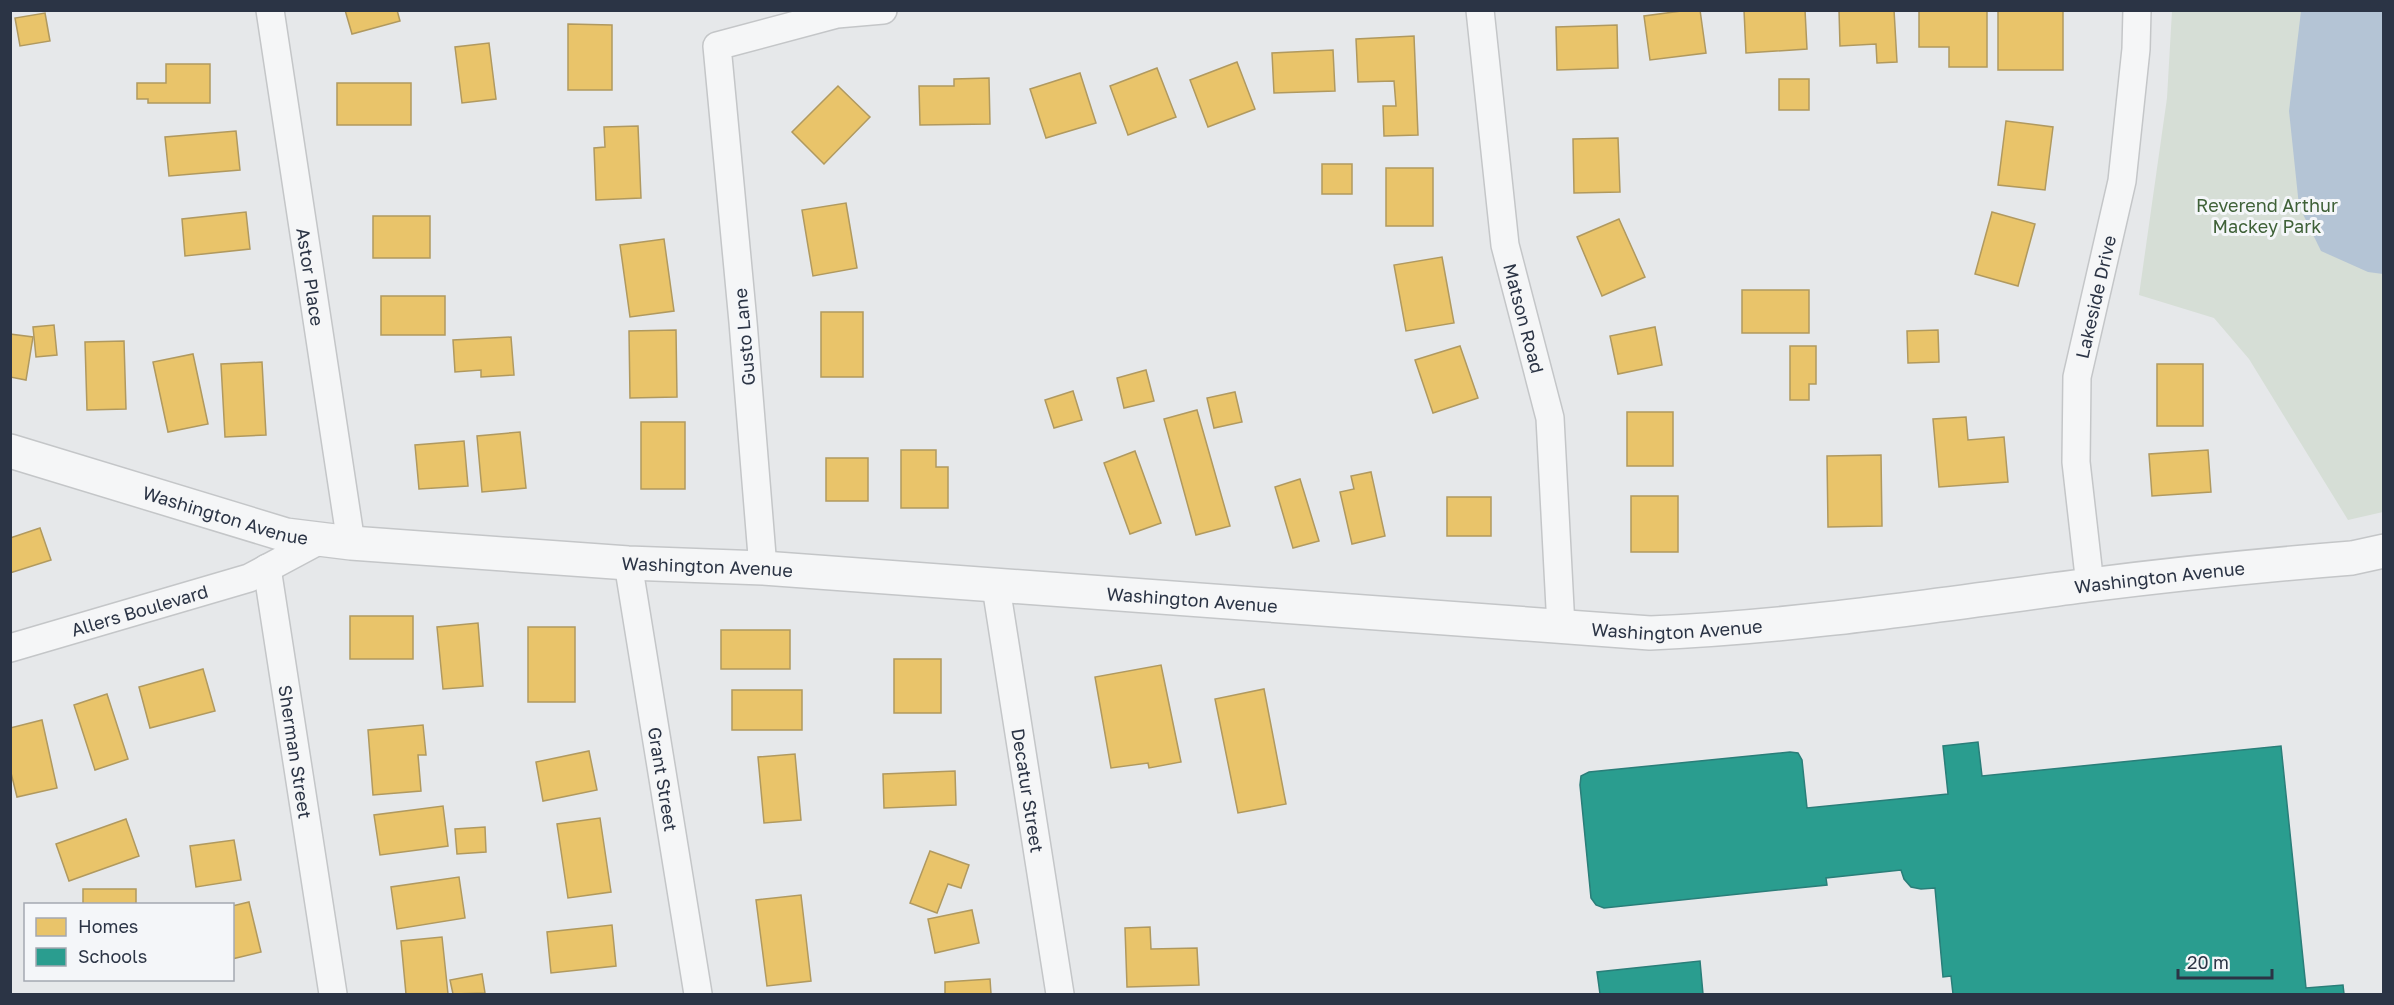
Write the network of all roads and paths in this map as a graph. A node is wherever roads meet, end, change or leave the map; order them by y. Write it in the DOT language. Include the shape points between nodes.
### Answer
graph roads {
  1 [pos="270,10"];
  2 [pos="883,10"];
  3 [pos="1480,10"];
  4 [pos="2137,10"];
  5 [pos="10,450"];
  6 [pos="335,541"];
  7 [pos="2384,551"];
  8 [pos="628,563"];
  9 [pos="267,568"];
  10 [pos="763,568"];
  11 [pos="2090,585"];
  12 [pos="996,587"];
  13 [pos="1561,627"];
  14 [pos="10,648"];
  15 [pos="333,994"];
  16 [pos="698,994"];
  17 [pos="1059,994"];
  1 -- 6 [label="street, Astor Place"];
  2 -- 10 [label="street, Gusto Lane" via="837,14 717,46"];
  3 -- 13 [label="street, Matson Road" via="1505,245 1550,418"];
  4 -- 11 [label="street, Lakeside Drive" via="2122,181 2076,377 2076,462"];
  5 -- 6 [label="street, Washington Avenue" via="285,535"];
  6 -- 8 [label="street, Washington Avenue"];
  6 -- 9 [label="street"];
  7 -- 11 [label="street, Washington Avenue" via="2352,558"];
  8 -- 10 [label="street, Washington Avenue"];
  8 -- 16 [label="street, Grant Street"];
  9 -- 14 [label="street, Allers Boulevard" via="249,578"];
  9 -- 15 [label="street, Sherman Street"];
  10 -- 12 [label="street, Washington Avenue"];
  11 -- 13 [label="street, Washington Avenue" via="1730,630 1650,633"];
  12 -- 13 [label="street, Washington Avenue"];
  12 -- 17 [label="street, Decatur Street"];
}
